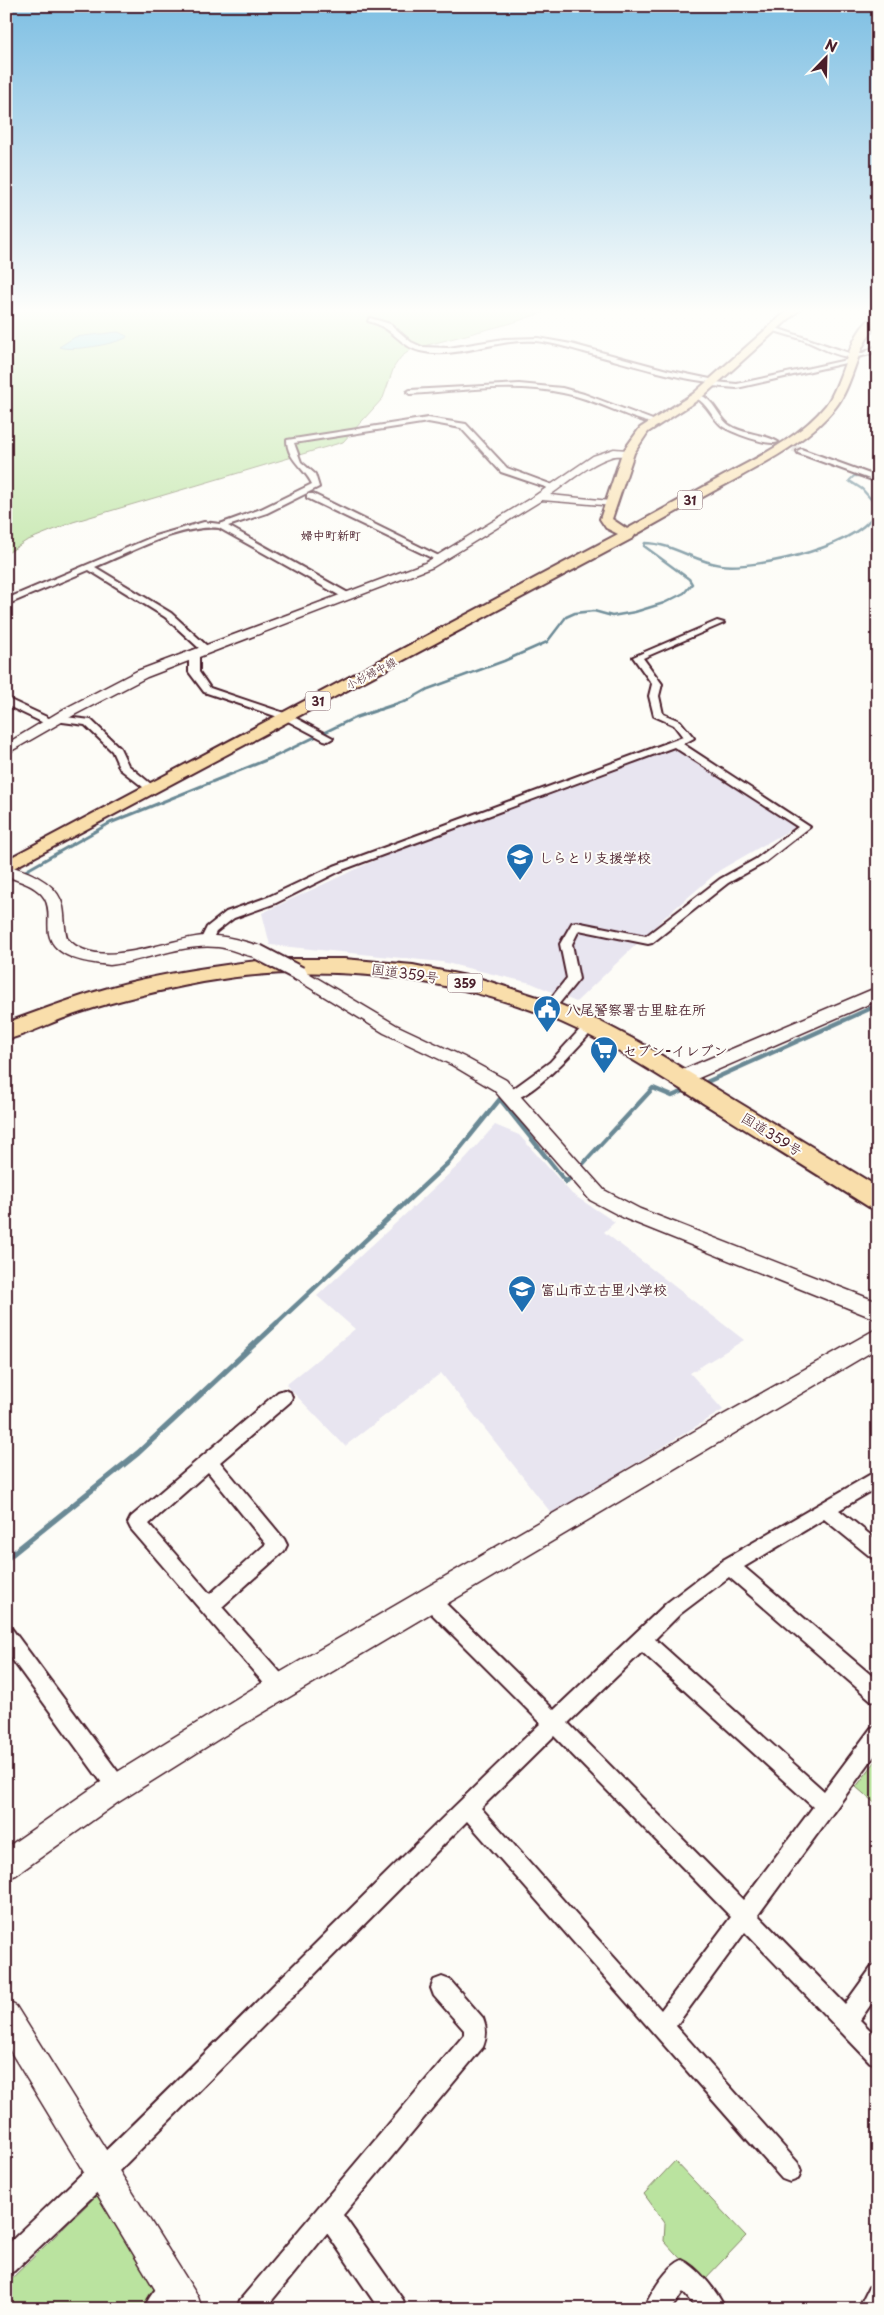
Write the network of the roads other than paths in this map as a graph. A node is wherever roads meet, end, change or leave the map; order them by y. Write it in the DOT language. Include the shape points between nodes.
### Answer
graph roads {
  1 [pos="640,418"];
  2 [pos="661,418"];
  3 [pos="718,418"];
  4 [pos="818,418"];
  5 [pos="654,422"];
  6 [pos="774,442"];
  7 [pos="801,451"];
  8 [pos="628,453"];
  9 [pos="877,480"];
  10 [pos="554,487"];
  11 [pos="310,496"];
  12 [pos="540,497"];
  13 [pos="610,504"];
  14 [pos="221,526"];
  15 [pos="629,535"];
  16 [pos="439,558"];
  17 [pos="89,567"];
  18 [pos="347,596"];
  19 [pos="6,602"];
  20 [pos="720,623"];
  21 [pos="198,650"];
  22 [pos="6,701"];
  23 [pos="287,718"];
  24 [pos="54,721"];
  25 [pos="328,738"];
  26 [pos="676,744"];
  27 [pos="6,750"];
  28 [pos="152,790"];
  29 [pos="6,869"];
  30 [pos="206,941"];
  31 [pos="878,993"];
  32 [pos="549,1008"];
  33 [pos="590,1026"];
  34 [pos="6,1032"];
  35 [pos="682,1078"];
  36 [pos="511,1097"];
  37 [pos="878,1200"];
  38 [pos="878,1311"];
  39 [pos="878,1337"];
  40 [pos="284,1396"];
  41 [pos="209,1461"];
  42 [pos="878,1478"];
  43 [pos="825,1509"];
  44 [pos="878,1552"];
  45 [pos="729,1566"];
  46 [pos="429,1599"];
  47 [pos="210,1606"];
  48 [pos="6,1635"];
  49 [pos="642,1640"];
  50 [pos="280,1687"];
  51 [pos="878,1693"];
  52 [pos="556,1724"];
  53 [pos="878,1735"];
  54 [pos="118,1787"];
  55 [pos="825,1805"];
  56 [pos="467,1807"];
  57 [pos="6,1865"];
  58 [pos="744,1914"];
  59 [pos="878,1975"];
  60 [pos="442,1988"];
  61 [pos="6,2016"];
  62 [pos="846,2021"];
  63 [pos="662,2027"];
  64 [pos="878,2054"];
  65 [pos="102,2172"];
  66 [pos="790,2172"];
  67 [pos="328,2214"];
  68 [pos="6,2263"];
  69 [pos="878,2296"];
  70 [pos="172,2302"];
  71 [pos="249,2309"];
  72 [pos="394,2309"];
  73 [pos="656,2309"];
  74 [pos="713,2309"];
  75 [pos="870,2309"];
  1 -- 5 [label="street"];
  2 -- 5 [label="main road"];
  3 -- 6 [label="street" via="727,427"];
  4 -- 15 [label="main road, 小杉婦中線 / 31" via="779,450"];
  5 -- 8 [label="main road"];
  7 -- 9 [label="street"];
  8 -- 10 [label="street" via="607,453"];
  8 -- 13 [label="main road"];
  10 -- 12 [label="street"];
  10 -- 14 [label="street" via="504,470 463,426 428,420 290,442 298,463 312,476 316,485 264,511"];
  11 -- 16 [label="street"];
  12 -- 13 [label="street"];
  12 -- 16 [label="street"];
  13 -- 15 [label="main road" via="606,519 610,526"];
  14 -- 17 [label="street" via="204,524 158,538"];
  14 -- 18 [label="street"];
  15 -- 23 [label="main road, 小杉婦中線 / 31"];
  16 -- 18 [label="street" via="407,574"];
  17 -- 19 [label="street"];
  17 -- 21 [label="street" via="168,615"];
  18 -- 21 [label="street"];
  20 -- 26 [label="street" via="638,657 657,684 653,700 659,716 677,722 689,738"];
  21 -- 23 [label="street" via="194,672 207,690"];
  21 -- 24 [label="street" via="142,674"];
  22 -- 24 [label="street"];
  23 -- 25 [label="street"];
  23 -- 28 [label="main road, 小杉婦中線 / 31"];
  24 -- 27 [label="street"];
  24 -- 28 [label="street" via="88,722 116,750 124,767"];
  26 -- 30 [label="street" via="338,868 272,900 230,915 211,930"];
  26 -- 32 [label="street" via="805,827 760,861 724,881 648,940 576,926 566,944 573,979"];
  28 -- 29 [label="main road, 小杉婦中線 / 31"];
  29 -- 30 [label="street" via="32,880 47,891 55,904 56,932 64,946 80,954 121,959"];
  30 -- 36 [label="street, bridge" via="228,942 258,952 390,1029 500,1085"];
  31 -- 35 [label="street"];
  32 -- 33 [label="highway, 国道359号 / 359"];
  32 -- 34 [label="highway, 国道359号 / 359" via="452,980 396,970 304,964 150,984 108,994"];
  33 -- 35 [label="highway, 国道359号 / 359"];
  33 -- 36 [label="street" via="555,1065"];
  35 -- 37 [label="highway, 国道359号 / 359"];
  36 -- 38 [label="street" via="597,1195 633,1214"];
  39 -- 46 [label="street"];
  40 -- 41 [label="street"];
  41 -- 47 [label="street" via="278,1545"];
  41 -- 47 [label="street" via="137,1522"];
  42 -- 43 [label="street"];
  43 -- 44 [label="street"];
  43 -- 45 [label="street"];
  45 -- 49 [label="street" via="674,1608"];
  45 -- 51 [label="street"];
  46 -- 50 [label="street"];
  46 -- 52 [label="street"];
  47 -- 50 [label="street"];
  48 -- 54 [label="street"];
  49 -- 52 [label="street"];
  49 -- 55 [label="street"];
  50 -- 54 [label="street"];
  52 -- 56 [label="street"];
  52 -- 58 [label="street"];
  53 -- 55 [label="street"];
  54 -- 57 [label="street" via="71,1816"];
  55 -- 58 [label="street"];
  56 -- 63 [label="street"];
  56 -- 65 [label="street"];
  58 -- 62 [label="street"];
  58 -- 63 [label="street"];
  59 -- 62 [label="street"];
  60 -- 67 [label="street" via="475,2026 474,2039"];
  61 -- 65 [label="street"];
  62 -- 64 [label="street"];
  63 -- 66 [label="street"];
  65 -- 68 [label="street"];
  65 -- 70 [label="street"];
  67 -- 71 [label="street"];
  67 -- 72 [label="street"];
  69 -- 75 [label="street"];
  73 -- 74 [label="street" via="682,2272"];
}
